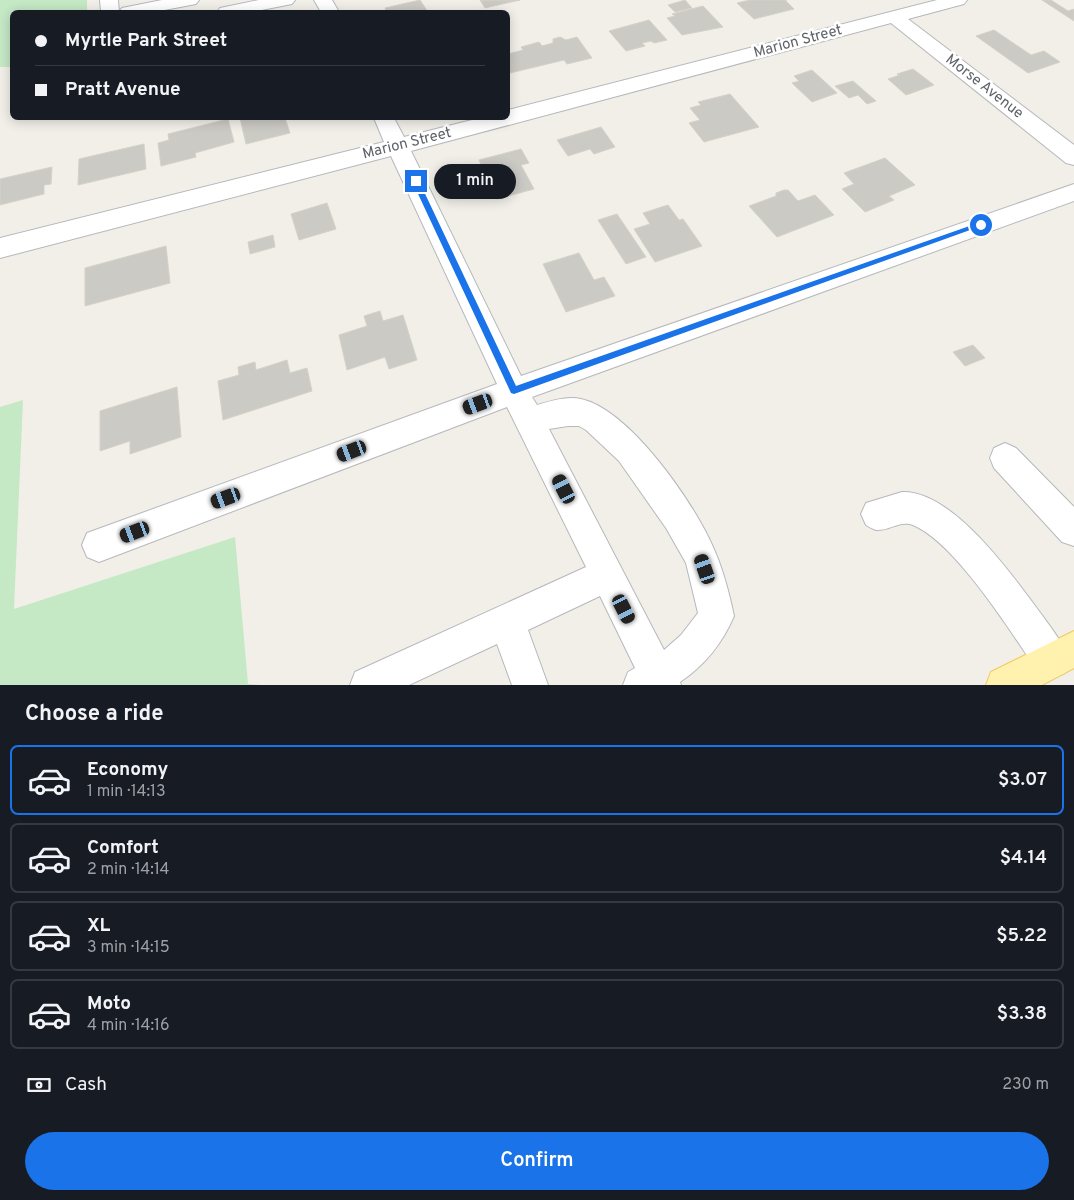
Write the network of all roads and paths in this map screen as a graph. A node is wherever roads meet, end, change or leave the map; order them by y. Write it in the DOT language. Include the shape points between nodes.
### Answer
graph roads {
  1 [pos="190,0"];
  2 [pos="286,0"];
  3 [pos="958,0"];
  4 [pos="138,10"];
  5 [pos="236,10"];
  6 [pos="894,17"];
  7 [pos="510,117"];
  8 [pos="385,120"];
  9 [pos="499,120"];
  10 [pos="399,146"];
  11 [pos="1074,157"];
  12 [pos="1074,192"];
  13 [pos="0,248"];
  14 [pos="514,391"];
  15 [pos="530,420"];
  16 [pos="1005,458"];
  17 [pos="877,514"];
  18 [pos="1074,530"];
  19 [pos="99,545"];
  20 [pos="607,575"];
  21 [pos="507,621"];
  22 [pos="1063,654"];
  23 [pos="654,682"];
  24 [pos="368,685"];
  25 [pos="530,685"];
  26 [pos="1004,685"];
  1 -- 4 [label="street"];
  2 -- 5 [label="street"];
  3 -- 6 [label="street, Marion Street"];
  6 -- 7 [label="street, Marion Street"];
  6 -- 11 [label="street, Morse Avenue"];
  8 -- 10 [label="street"];
  9 -- 10 [label="street, Marion Street"];
  10 -- 13 [label="street, Marion Street"];
  10 -- 14 [label="street"];
  12 -- 14 [label="street"];
  14 -- 15 [label="street"];
  14 -- 19 [label="street"];
  15 -- 20 [label="street"];
  15 -- 23 [label="street" via="564,412 597,419 620,440 673,506 698,552 711,587 716,616 698,646"];
  16 -- 18 [label="street"];
  17 -- 22 [label="street" via="910,508 931,517 956,536"];
  20 -- 21 [label="street"];
  20 -- 23 [label="street"];
  21 -- 24 [label="street"];
  21 -- 25 [label="street"];
  22 -- 26 [label="main road"];
}
